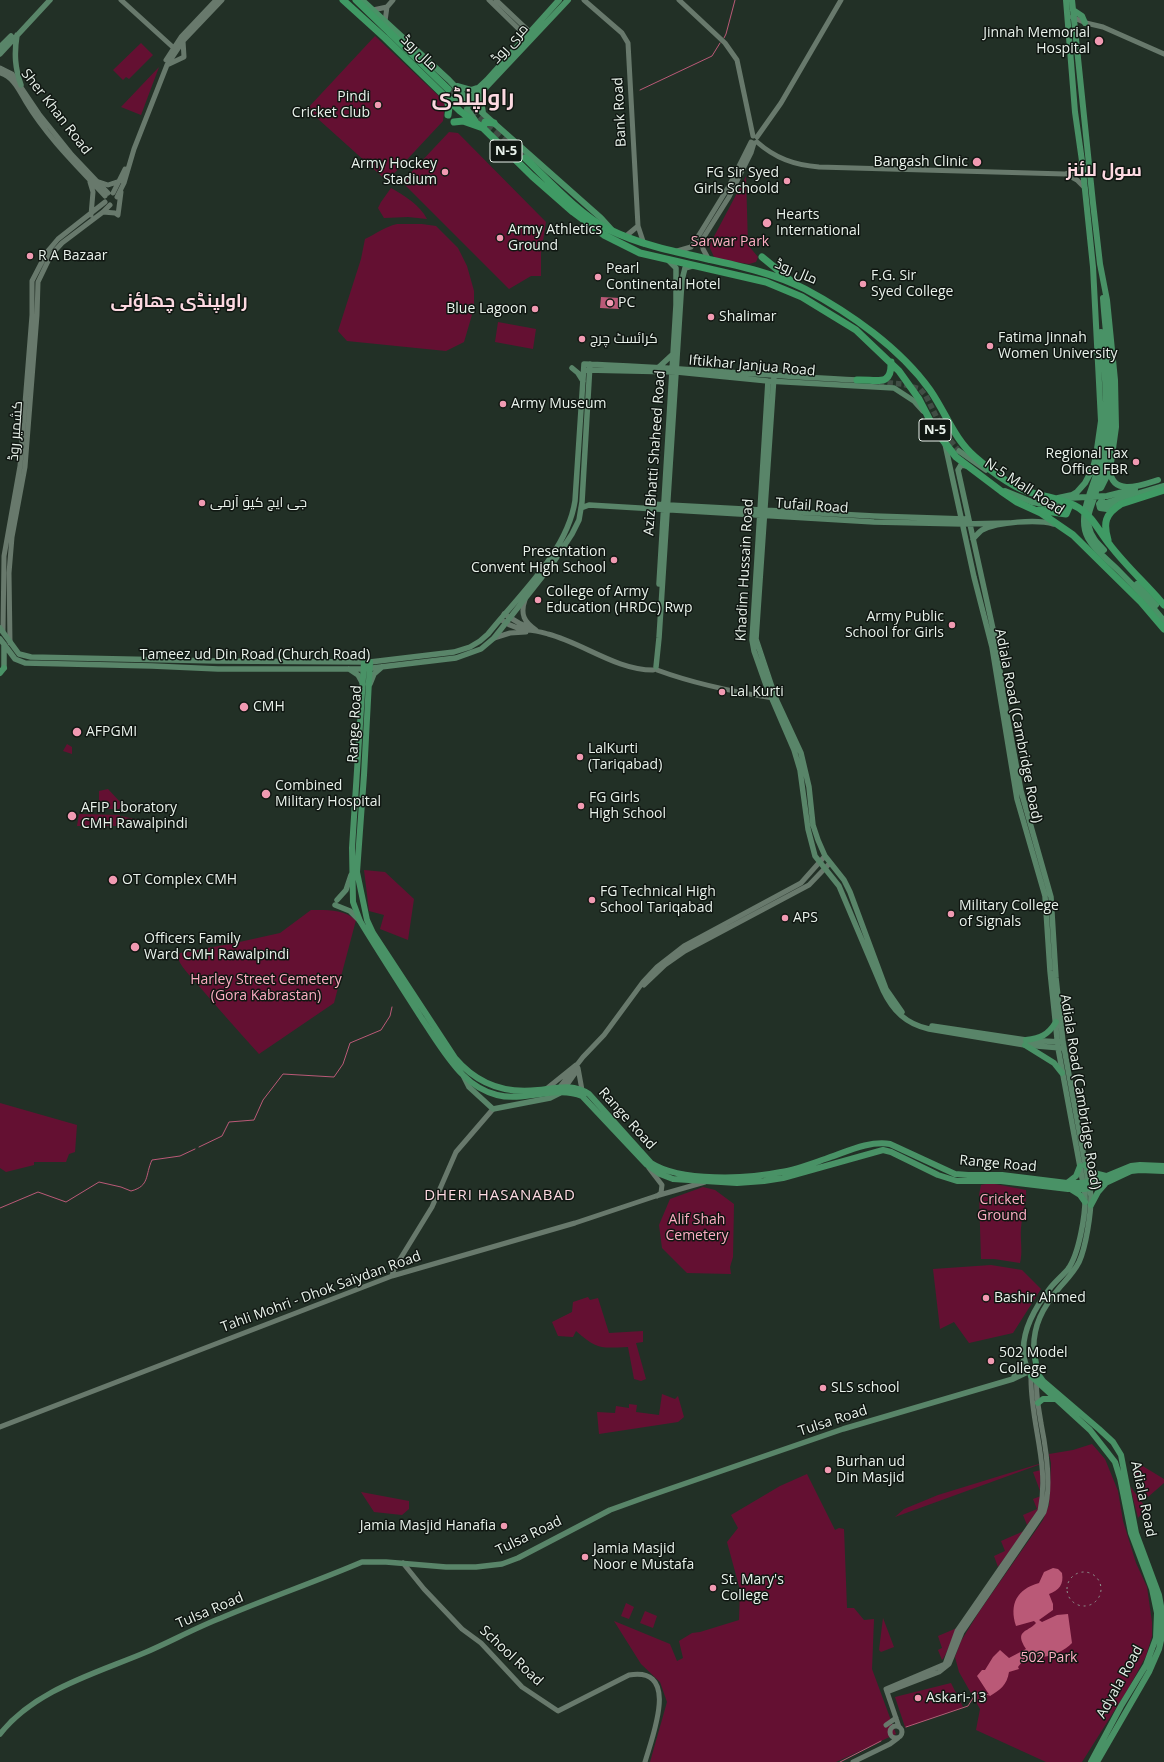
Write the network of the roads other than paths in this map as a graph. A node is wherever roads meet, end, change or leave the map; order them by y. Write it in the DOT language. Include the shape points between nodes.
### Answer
graph roads {
  1 [pos="46,0"];
  2 [pos="50,0"];
  3 [pos="121,0"];
  4 [pos="216,0"];
  5 [pos="222,0"];
  6 [pos="344,0"];
  7 [pos="356,0"];
  8 [pos="362,0"];
  9 [pos="393,0"];
  10 [pos="489,0"];
  11 [pos="496,0"];
  12 [pos="558,0"];
  13 [pos="568,0"];
  14 [pos="584,0"];
  15 [pos="679,0"];
  16 [pos="841,0"];
  17 [pos="1066,0"];
  18 [pos="1072,0"];
  19 [pos="387,7"];
  20 [pos="373,10"];
  21 [pos="1073,10"];
  22 [pos="1066,12"];
  23 [pos="1074,19"];
  24 [pos="385,21"];
  25 [pos="1086,23"];
  26 [pos="1076,34"];
  27 [pos="17,35"];
  28 [pos="530,35"];
  29 [pos="181,40"];
  30 [pos="166,41"];
  31 [pos="0,47"];
  32 [pos="175,49"];
  33 [pos="0,54"];
  34 [pos="1164,54"];
  35 [pos="167,65"];
  36 [pos="0,68"];
  37 [pos="0,73"];
  38 [pos="449,80"];
  39 [pos="21,85"];
  40 [pos="448,89"];
  41 [pos="481,90"];
  42 [pos="445,96"];
  43 [pos="469,101"];
  44 [pos="483,113"];
  45 [pos="448,115"];
  46 [pos="454,122"];
  47 [pos="494,123"];
  48 [pos="483,128"];
  49 [pos="754,140"];
  50 [pos="525,158"];
  51 [pos="1082,161"];
  52 [pos="1065,174"];
  53 [pos="90,180"];
  54 [pos="96,181"];
  55 [pos="120,181"];
  56 [pos="1085,188"];
  57 [pos="122,189"];
  58 [pos="111,195"];
  59 [pos="108,204"];
  60 [pos="103,212"];
  61 [pos="91,215"];
  62 [pos="638,226"];
  63 [pos="612,231"];
  64 [pos="626,236"];
  65 [pos="644,244"];
  66 [pos="672,252"];
  67 [pos="762,257"];
  68 [pos="709,260"];
  69 [pos="670,261"];
  70 [pos="1100,264"];
  71 [pos="692,266"];
  72 [pos="1093,267"];
  73 [pos="802,288"];
  74 [pos="830,304"];
  75 [pos="825,311"];
  76 [pos="859,327"];
  77 [pos="31,348"];
  78 [pos="676,355"];
  79 [pos="891,362"];
  80 [pos="587,367"];
  81 [pos="659,367"];
  82 [pos="572,368"];
  83 [pos="690,369"];
  84 [pos="675,370"];
  85 [pos="603,371"];
  86 [pos="772,379"];
  87 [pos="857,380"];
  88 [pos="586,382"];
  89 [pos="927,415"];
  90 [pos="945,444"];
  91 [pos="959,451"];
  92 [pos="967,466"];
  93 [pos="1093,468"];
  94 [pos="1110,470"];
  95 [pos="1161,480"];
  96 [pos="1009,482"];
  97 [pos="994,486"];
  98 [pos="1164,486"];
  99 [pos="1164,490"];
  100 [pos="1107,496"];
  101 [pos="1058,498"];
  102 [pos="1103,504"];
  103 [pos="1121,504"];
  104 [pos="579,505"];
  105 [pos="665,507"];
  106 [pos="1033,508"];
  107 [pos="1067,508"];
  108 [pos="762,512"];
  109 [pos="12,520"];
  110 [pos="962,522"];
  111 [pos="970,522"];
  112 [pos="1009,523"];
  113 [pos="1060,526"];
  114 [pos="973,539"];
  115 [pos="1110,545"];
  116 [pos="1104,554"];
  117 [pos="4,556"];
  118 [pos="10,556"];
  119 [pos="525,599"];
  120 [pos="1164,605"];
  121 [pos="504,614"];
  122 [pos="1164,614"];
  123 [pos="510,618"];
  124 [pos="500,619"];
  125 [pos="1164,621"];
  126 [pos="506,623"];
  127 [pos="1,629"];
  128 [pos="1164,629"];
  129 [pos="539,632"];
  130 [pos="494,638"];
  131 [pos="0,639"];
  132 [pos="7,644"];
  133 [pos="10,654"];
  134 [pos="89,661"];
  135 [pos="217,661"];
  136 [pos="367,665"];
  137 [pos="382,667"];
  138 [pos="218,669"];
  139 [pos="348,669"];
  140 [pos="655,669"];
  141 [pos="1,671"];
  142 [pos="366,685"];
  143 [pos="774,698"];
  144 [pos="825,856"];
  145 [pos="820,862"];
  146 [pos="830,863"];
  147 [pos="825,868"];
  148 [pos="351,874"];
  149 [pos="806,878"];
  150 [pos="810,884"];
  151 [pos="360,921"];
  152 [pos="640,988"];
  153 [pos="1056,1022"];
  154 [pos="1060,1042"];
  155 [pos="1025,1043"];
  156 [pos="1061,1048"];
  157 [pos="578,1066"];
  158 [pos="1062,1073"];
  159 [pos="464,1076"];
  160 [pos="545,1090"];
  161 [pos="582,1090"];
  162 [pos="560,1091"];
  163 [pos="493,1109"];
  164 [pos="646,1164"];
  165 [pos="1082,1165"];
  166 [pos="1164,1166"];
  167 [pos="1164,1171"];
  168 [pos="1107,1179"];
  169 [pos="706,1182"];
  170 [pos="1068,1186"];
  171 [pos="1086,1186"];
  172 [pos="656,1196"];
  173 [pos="1088,1204"];
  174 [pos="392,1276"];
  175 [pos="1034,1353"];
  176 [pos="1024,1360"];
  177 [pos="1032,1374"];
  178 [pos="1013,1379"];
  179 [pos="1036,1383"];
  180 [pos="1055,1399"];
  181 [pos="1038,1403"];
  182 [pos="0,1426"];
  183 [pos="1123,1495"];
  184 [pos="403,1563"];
  185 [pos="887,1691"];
  186 [pos="896,1718"];
  187 [pos="886,1725"];
  188 [pos="899,1727"];
  189 [pos="0,1734"];
  190 [pos="890,1734"];
  191 [pos="898,1738"];
  192 [pos="883,1747"];
  193 [pos="645,1762"];
  194 [pos="853,1762"];
  195 [pos="1091,1762"];
  196 [pos="1097,1762"];
  1 -- 31 [label="main road"];
  2 -- 27 [label="main road"];
  3 -- 30 [label="street"];
  4 -- 29 [label="street"];
  5 -- 29 [label="street"];
  6 -- 42 [label="highway, مال روڈ / N-5"];
  7 -- 40 [label="highway, مال روڈ"];
  8 -- 20 [label="main road"];
  9 -- 19 [label="street"];
  10 -- 28 [label="street"];
  11 -- 28 [label="street"];
  12 -- 28 [label="main road, مری روڈ"];
  13 -- 28 [label="main road, مری روڈ"];
  14 -- 62 [label="street, Bank Road" via="622,33 628,43"];
  15 -- 49 [label="street" via="725,43 737,60"];
  16 -- 49 [label="street" via="781,103"];
  17 -- 22 [label="main road"];
  18 -- 21 [label="main road"];
  19 -- 20 [label="street"];
  19 -- 24 [label="street"];
  20 -- 24 [label="main road"];
  21 -- 23 [label="main road"];
  21 -- 25 [label="main road"];
  22 -- 23 [label="street"];
  22 -- 51 [label="main road"];
  23 -- 25 [label="street"];
  23 -- 26 [label="main road"];
  24 -- 38 [label="main road"];
  25 -- 26 [label="main road"];
  25 -- 34 [label="street" via="1103,27"];
  26 -- 70 [label="main road" via="1082,111 1089,151"];
  27 -- 33 [label="main road"];
  27 -- 39 [label="main road" via="14,56"];
  28 -- 41 [label="main road, مری روڈ"];
  29 -- 30 [label="street"];
  29 -- 32 [label="street"];
  29 -- 35 [label="street" via="184,57"];
  30 -- 32 [label="street"];
  32 -- 35 [label="street"];
  32 -- 55 [label="street" via="157,80"];
  35 -- 57 [label="street" via="134,149"];
  36 -- 39 [label="street, Sher Khan Road" via="12,74"];
  37 -- 53 [label="street, Sher Khan Road" via="9,77 35,117 68,158"];
  38 -- 41 [label="main road" via="464,89"];
  38 -- 43 [label="main road"];
  39 -- 54 [label="street, Sher Khan Road" via="39,114"];
  41 -- 43 [label="main road, مری روڈ" via="471,95"];
  41 -- 44 [label="main road"];
  42 -- 43 [label="main road" via="458,103"];
  42 -- 45 [label="highway" via="449,108"];
  42 -- 48 [label="highway, مال روڈ / N-5"];
  43 -- 44 [label="main road"];
  43 -- 48 [label="main road" via="467,109"];
  44 -- 47 [label="main road"];
  46 -- 48 [label="highway" via="463,121"];
  47 -- 48 [label="highway" via="485,122"];
  47 -- 63 [label="main road" via="601,218"];
  48 -- 69 [label="highway, مال روڈ / N-5" via="537,182 588,224 630,249"];
  49 -- 52 [label="street" via="784,160 806,166"];
  49 -- 66 [label="street" via="691,247"];
  49 -- 68 [label="street" via="752,153 729,198 702,240 703,249"];
  50 -- 63 [label="highway, مال روڈ / N-5" via="594,220"];
  51 -- 52 [label="street" via="1076,170"];
  51 -- 56 [label="main road"];
  52 -- 56 [label="street"];
  53 -- 58 [label="street, Sher Khan Road"];
  53 -- 61 [label="street" via="93,192"];
  54 -- 55 [label="street" via="108,185"];
  54 -- 58 [label="street, Sher Khan Road"];
  55 -- 58 [label="street"];
  56 -- 72 [label="main road"];
  57 -- 58 [label="street"];
  57 -- 60 [label="street" via="118,215"];
  58 -- 59 [label="street"];
  58 -- 59 [label="street" via="116,203"];
  59 -- 60 [label="street, کشمیر روڈ"];
  59 -- 61 [label="street, کشمیر روڈ"];
  60 -- 77 [label="street, کشمیر روڈ" via="62,243 51,255 40,275"];
  61 -- 77 [label="street, کشمیر روڈ" via="58,239 35,273 32,281"];
  62 -- 64 [label="street"];
  62 -- 65 [label="street, Bank Road"];
  63 -- 64 [label="highway, مال روڈ / N-5"];
  64 -- 65 [label="highway, مال روڈ / N-5"];
  65 -- 66 [label="highway, مال روڈ / N-5"];
  66 -- 68 [label="highway, مال روڈ / N-5"];
  67 -- 73 [label="highway"];
  68 -- 73 [label="highway, مال روڈ / N-5" via="766,274"];
  69 -- 71 [label="highway, مال روڈ / N-5"];
  69 -- 78 [label="main road, Aziz Bhatti Shaheed Road" via="676,268"];
  70 -- 94 [label="main road" via="1107,300 1116,399 1116,427"];
  70 -- 116 [label="main road" via="1110,385 1110,440 1088,519 1094,539"];
  71 -- 75 [label="highway, N-5 Mall Road / N-5" via="762,280 790,291"];
  71 -- 78 [label="main road, Aziz Bhatti Shaheed Road" via="684,271"];
  72 -- 93 [label="main road" via="1101,421"];
  72 -- 116 [label="main road" via="1098,298 1106,418 1103,450 1086,505 1084,523 1088,538"];
  73 -- 74 [label="highway, مال روڈ / N-5"];
  74 -- 75 [label="highway" via="843,317"];
  74 -- 76 [label="highway, مال روڈ / N-5"];
  75 -- 76 [label="highway, N-5 Mall Road / N-5"];
  76 -- 79 [label="highway, N-5 Mall Road / N-5"];
  76 -- 96 [label="highway, مال روڈ / N-5" via="901,357 916,372 966,449"];
  77 -- 109 [label="street, کشمیر روڈ" via="25,467 19,482"];
  78 -- 81 [label="main road"];
  78 -- 83 [label="main road"];
  78 -- 84 [label="main road, Aziz Bhatti Shaheed Road"];
  79 -- 87 [label="highway" via="892,373 889,378"];
  79 -- 89 [label="highway, N-5 Mall Road / N-5" via="919,399"];
  80 -- 81 [label="main road, Iftikhar Janjua Road"];
  80 -- 85 [label="main road, Iftikhar Janjua Road"];
  80 -- 88 [label="main road, Tameez ud Din Road (Church Road)"];
  81 -- 84 [label="main road, Iftikhar Janjua Road"];
  82 -- 88 [label="main road"];
  83 -- 84 [label="main road, Iftikhar Janjua Road"];
  83 -- 86 [label="main road, Iftikhar Janjua Road"];
  84 -- 85 [label="main road, Iftikhar Janjua Road"];
  84 -- 86 [label="main road, Iftikhar Janjua Road"];
  84 -- 105 [label="main road, Aziz Bhatti Shaheed Road"];
  85 -- 88 [label="main road"];
  86 -- 87 [label="main road, Iftikhar Janjua Road"];
  86 -- 89 [label="main road, Iftikhar Janjua Road" via="894,388 914,401"];
  86 -- 108 [label="main road, Khadim Hussain Road"];
  88 -- 104 [label="main road, Tameez ud Din Road (Church Road)"];
  88 -- 104 [label="main road, Tameez ud Din Road (Church Road)" via="576,495"];
  89 -- 90 [label="highway, N-5 Mall Road / N-5"];
  90 -- 92 [label="highway, N-5 Mall Road / N-5"];
  90 -- 110 [label="main road, Adiala Road (Cambridge Road)"];
  91 -- 96 [label="main road" via="990,473"];
  92 -- 97 [label="highway, N-5 Mall Road / N-5"];
  92 -- 111 [label="main road, Adiala Road (Cambridge Road)" via="961,465 958,470"];
  93 -- 94 [label="main road" via="1091,485 1094,489 1101,488"];
  93 -- 101 [label="main road" via="1077,492"];
  94 -- 95 [label="main road" via="1113,482 1122,486 1134,487"];
  95 -- 100 [label="main road" via="1132,491"];
  96 -- 101 [label="highway, مال روڈ" via="1033,493"];
  97 -- 106 [label="highway, N-5 Mall Road / N-5" via="1017,502"];
  97 -- 107 [label="main road" via="1032,502"];
  98 -- 102 [label="main road"];
  99 -- 103 [label="highway"];
  100 -- 101 [label="main road"];
  100 -- 103 [label="main road" via="1100,501 1100,508 1107,509"];
  101 -- 106 [label="highway" via="1068,505 1066,514"];
  101 -- 115 [label="highway, مال روڈ" via="1086,513"];
  103 -- 115 [label="highway" via="1111,513 1105,524"];
  104 -- 105 [label="main road, Tufail Road"];
  104 -- 105 [label="main road, Tufail Road"];
  104 -- 119 [label="main road, Tameez ud Din Road (Church Road)" via="579,520 572,534"];
  104 -- 121 [label="main road, Tameez ud Din Road (Church Road)" via="548,560"];
  105 -- 108 [label="main road, Tufail Road"];
  105 -- 140 [label="main road, Aziz Bhatti Shaheed Road" via="659,638"];
  106 -- 113 [label="highway, N-5 Mall Road / N-5"];
  108 -- 110 [label="main road, Tufail Road"];
  108 -- 143 [label="main road, Khadim Hussain Road" via="756,640"];
  109 -- 117 [label="street, کشمیر روڈ"];
  109 -- 118 [label="street, کشمیر روڈ"];
  110 -- 111 [label="main road, Tufail Road"];
  110 -- 153 [label="main road, Adiala Road (Cambridge Road)" via="992,646 1018,804 1045,896"];
  111 -- 112 [label="main road, Tufail Road"];
  111 -- 114 [label="main road, Adiala Road (Cambridge Road)"];
  112 -- 113 [label="main road" via="1035,521"];
  112 -- 114 [label="main road" via="981,530"];
  113 -- 128 [label="highway, N-5 Mall Road / N-5" via="1094,554"];
  114 -- 154 [label="main road, Adiala Road (Cambridge Road)" via="997,648 1021,792 1051,897"];
  115 -- 120 [label="highway, مال روڈ"];
  116 -- 122 [label="main road" via="1144,590"];
  116 -- 125 [label="main road"];
  117 -- 118 [label="street"];
  117 -- 127 [label="street, کشمیر روڈ"];
  118 -- 132 [label="street, کشمیر روڈ"];
  119 -- 123 [label="main road, Tameez ud Din Road (Church Road)"];
  119 -- 129 [label="street" via="522,608 524,618"];
  121 -- 123 [label="street"];
  121 -- 124 [label="main road, Tameez ud Din Road (Church Road)"];
  123 -- 126 [label="main road, Tameez ud Din Road (Church Road)"];
  123 -- 129 [label="street"];
  124 -- 126 [label="street"];
  124 -- 136 [label="main road, Tameez ud Din Road (Church Road)" via="488,634 470,647 454,652"];
  126 -- 129 [label="street"];
  126 -- 130 [label="main road, Tameez ud Din Road (Church Road)"];
  127 -- 132 [label="main road"];
  129 -- 130 [label="street" via="516,632"];
  129 -- 140 [label="street" via="620,663 647,670"];
  130 -- 137 [label="main road, Tameez ud Din Road (Church Road)" via="481,649 456,658"];
  131 -- 132 [label="main road"];
  132 -- 133 [label="main road, کشمیر روڈ"];
  132 -- 134 [label="main road, Tameez ud Din Road (Church Road)" via="19,654 26,656"];
  132 -- 141 [label="main road, کشمیر روڈ"];
  133 -- 134 [label="main road, Tameez ud Din Road (Church Road)" via="25,663"];
  133 -- 141 [label="main road, کشمیر روڈ"];
  134 -- 135 [label="main road, Tameez ud Din Road (Church Road)"];
  134 -- 138 [label="main road, Tameez ud Din Road (Church Road)"];
  135 -- 136 [label="main road, Tameez ud Din Road (Church Road)"];
  135 -- 138 [label="main road"];
  136 -- 137 [label="main road, Tameez ud Din Road (Church Road)"];
  136 -- 139 [label="main road, Tameez ud Din Road (Church Road)"];
  136 -- 142 [label="main road"];
  137 -- 142 [label="main road"];
  138 -- 139 [label="main road, Tameez ud Din Road (Church Road)"];
  139 -- 142 [label="main road" via="358,675"];
  140 -- 143 [label="street" via="679,679 732,692"];
  142 -- 148 [label="main road"];
  142 -- 160 [label="main road, Range Road" via="357,872 366,920 396,970 461,1065 482,1082 498,1088 522,1092"];
  143 -- 144 [label="main road, Khadim Hussain Road" via="801,753 809,787 813,825"];
  143 -- 145 [label="main road, Khadim Hussain Road" via="800,770 808,830 815,856"];
  144 -- 145 [label="street"];
  144 -- 146 [label="main road, Khadim Hussain Road"];
  145 -- 147 [label="main road, Khadim Hussain Road"];
  145 -- 149 [label="street"];
  146 -- 147 [label="street"];
  146 -- 155 [label="main road, Khadim Hussain Road" via="850,892 886,989 907,1017 930,1026"];
  147 -- 150 [label="street"];
  147 -- 155 [label="main road, Khadim Hussain Road" via="839,886 890,1005 905,1020 929,1030"];
  148 -- 151 [label="main road" via="353,902"];
  148 -- 151 [label="main road" via="346,890 336,903"];
  149 -- 150 [label="street"];
  149 -- 152 [label="street" via="684,946 657,967"];
  150 -- 152 [label="street" via="685,951"];
  151 -- 159 [label="main road" via="434,1036"];
  152 -- 157 [label="street"];
  153 -- 154 [label="main road, Adiala Road (Cambridge Road)"];
  153 -- 155 [label="main road" via="1042,1038"];
  154 -- 155 [label="main road, Khadim Hussain Road"];
  154 -- 156 [label="main road, Adiala Road (Cambridge Road)"];
  155 -- 156 [label="main road, Khadim Hussain Road"];
  155 -- 158 [label="main road" via="1054,1063"];
  156 -- 158 [label="main road, Adiala Road (Cambridge Road)"];
  156 -- 165 [label="main road, Adiala Road (Cambridge Road)"];
  157 -- 160 [label="street" via="568,1070"];
  157 -- 161 [label="street"];
  157 -- 162 [label="street"];
  158 -- 165 [label="main road, Adiala Road (Cambridge Road)"];
  159 -- 162 [label="main road" via="482,1089 498,1095 525,1097"];
  159 -- 163 [label="main road" via="469,1087"];
  160 -- 162 [label="main road, Range Road"];
  161 -- 162 [label="main road, Range Road"];
  161 -- 170 [label="main road, Range Road" via="589,1094 651,1163 677,1174 706,1177 782,1172 852,1150 884,1143 955,1174 1002,1174"];
  162 -- 163 [label="main road" via="550,1098"];
  162 -- 164 [label="main road" via="576,1093 586,1099"];
  163 -- 174 [label="street" via="456,1152 432,1207"];
  164 -- 169 [label="main road" via="673,1179"];
  164 -- 172 [label="street" via="662,1185 661,1193"];
  165 -- 168 [label="main road"];
  165 -- 170 [label="main road"];
  165 -- 171 [label="main road, Adiala Road (Cambridge Road)"];
  166 -- 168 [label="main road" via="1131,1166"];
  167 -- 168 [label="main road" via="1136,1170"];
  168 -- 171 [label="main road, Range Road"];
  168 -- 173 [label="main road"];
  169 -- 170 [label="main road" via="739,1183 783,1178 883,1150 938,1175 958,1181"];
  169 -- 172 [label="street, Tahli Mohri - Dhok Saiydan Road"];
  170 -- 171 [label="main road, Range Road"];
  170 -- 173 [label="main road"];
  171 -- 173 [label="main road, Adiala Road (Cambridge Road)"];
  172 -- 174 [label="street, Tahli Mohri - Dhok Saiydan Road" via="575,1223"];
  173 -- 175 [label="main road, Adiala Road (Cambridge Road)" via="1079,1262 1042,1312 1035,1327"];
  173 -- 176 [label="main road, Adiala Road (Cambridge Road)" via="1074,1258 1029,1321 1023,1350"];
  174 -- 182 [label="street, Tahli Mohri - Dhok Saiydan Road"];
  175 -- 177 [label="main road, Adiala Road" via="1036,1368"];
  176 -- 177 [label="main road, Adiala Road (Cambridge Road)"];
  176 -- 178 [label="main road"];
  177 -- 178 [label="main road, Tulsa Road"];
  177 -- 179 [label="main road, Adiala Road"];
  177 -- 185 [label="street" via="1033,1407 1043,1464 1040,1511 957,1631 945,1664"];
  177 -- 196 [label="main road, Adiala Road" via="1099,1429 1121,1454 1135,1529 1159,1594 1162,1636 1159,1649 1149,1672"];
  178 -- 184 [label="main road, Tulsa Road" via="843,1429 639,1499 610,1510 502,1564 452,1567"];
  179 -- 180 [label="main road, Adiala Road"];
  179 -- 181 [label="street"];
  180 -- 181 [label="main road" via="1043,1399"];
  180 -- 183 [label="main road, Adiala Road" via="1090,1430 1115,1462"];
  181 -- 185 [label="street" via="1047,1464 1047,1492 1043,1514 962,1632 947,1668"];
  183 -- 195 [label="main road, Adyala Road" via="1131,1533 1155,1603 1156,1638 1146,1665"];
  184 -- 189 [label="main road, Tulsa Road" via="362,1562 216,1620 64,1686 28,1707"];
  184 -- 193 [label="street, School Road" via="462,1629 481,1643 522,1687 558,1711 629,1675 649,1676 655,1681 660,1698"];
  185 -- 186 [label="street"];
  186 -- 187 [label="street"];
  186 -- 188 [label="street"];
  188 -- 190 [label="street" via="892,1727"];
  188 -- 191 [label="street" via="902,1732"];
  190 -- 191 [label="street" via="893,1738"];
  190 -- 192 [label="street"];
  191 -- 192 [label="street"];
  192 -- 194 [label="street"];
}
